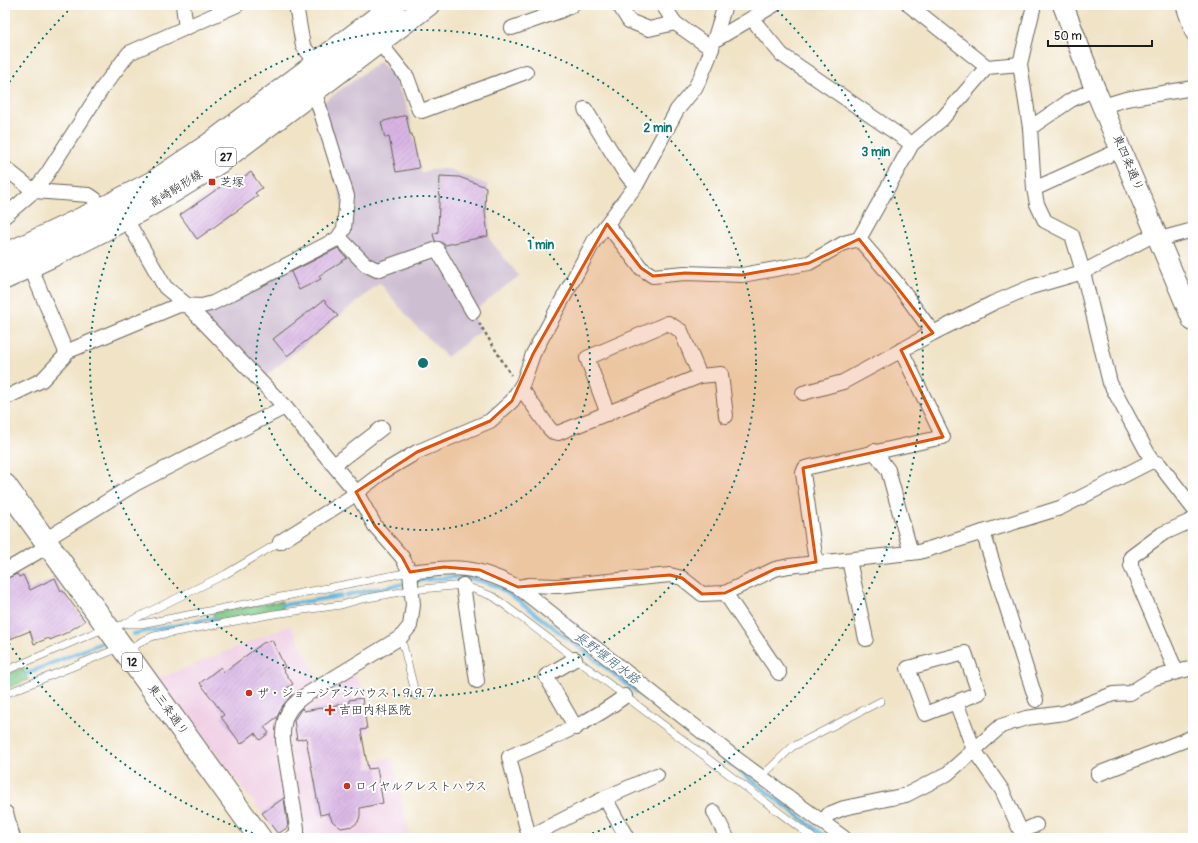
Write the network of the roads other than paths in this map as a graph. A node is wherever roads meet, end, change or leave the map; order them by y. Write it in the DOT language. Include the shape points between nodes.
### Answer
graph roads {
  1 [pos="183,5"];
  2 [pos="237,5"];
  3 [pos="296,5"];
  4 [pos="394,5"];
  5 [pos="428,5"];
  6 [pos="572,5"];
  7 [pos="619,5"];
  8 [pos="663,5"];
  9 [pos="725,5"];
  10 [pos="774,5"];
  11 [pos="909,5"];
  12 [pos="1034,5"];
  13 [pos="1063,5"];
  14 [pos="1182,5"];
  15 [pos="752,19"];
  16 [pos="675,23"];
  17 [pos="186,28"];
  18 [pos="512,28"];
  19 [pos="1193,34"];
  20 [pos="379,42"];
  21 [pos="713,44"];
  22 [pos="317,63"];
  23 [pos="1020,64"];
  24 [pos="987,67"];
  25 [pos="526,72"];
  26 [pos="1193,88"];
  27 [pos="314,90"];
  28 [pos="1099,97"];
  29 [pos="584,109"];
  30 [pos="1030,128"];
  31 [pos="912,144"];
  32 [pos="1122,150"];
  33 [pos="5,168"];
  34 [pos="637,184"];
  35 [pos="1034,189"];
  36 [pos="34,191"];
  37 [pos="100,210"];
  38 [pos="5,216"];
  39 [pos="126,219"];
  40 [pos="607,224"];
  41 [pos="1193,230"];
  42 [pos="1159,236"];
  43 [pos="339,237"];
  44 [pos="859,239"];
  45 [pos="5,256"];
  46 [pos="30,266"];
  47 [pos="1083,272"];
  48 [pos="5,278"];
  49 [pos="188,306"];
  50 [pos="473,312"];
  51 [pos="1193,321"];
  52 [pos="933,333"];
  53 [pos="901,350"];
  54 [pos="66,352"];
  55 [pos="700,376"];
  56 [pos="521,387"];
  57 [pos="803,393"];
  58 [pos="5,398"];
  59 [pos="285,407"];
  60 [pos="608,414"];
  61 [pos="726,416"];
  62 [pos="382,428"];
  63 [pos="874,451"];
  64 [pos="1152,461"];
  65 [pos="334,465"];
  66 [pos="5,485"];
  67 [pos="356,492"];
  68 [pos="1193,508"];
  69 [pos="1193,520"];
  70 [pos="983,532"];
  71 [pos="280,542"];
  72 [pos="47,543"];
  73 [pos="910,553"];
  74 [pos="849,560"];
  75 [pos="816,562"];
  76 [pos="5,571"];
  77 [pos="411,582"];
  78 [pos="463,585"];
  79 [pos="518,587"];
  80 [pos="725,593"];
  81 [pos="116,627"];
  82 [pos="401,637"];
  83 [pos="866,639"];
  84 [pos="123,650"];
  85 [pos="575,659"];
  86 [pos="1193,668"];
  87 [pos="5,670"];
  88 [pos="1176,671"];
  89 [pos="779,672"];
  90 [pos="477,681"];
  91 [pos="5,694"];
  92 [pos="416,696"];
  93 [pos="625,696"];
  94 [pos="1036,700"];
  95 [pos="881,701"];
  96 [pos="956,702"];
  97 [pos="576,728"];
  98 [pos="1193,737"];
  99 [pos="974,750"];
  100 [pos="1098,774"];
  101 [pos="656,775"];
  102 [pos="761,776"];
  103 [pos="606,798"];
  104 [pos="8,812"];
  105 [pos="714,812"];
  106 [pos="822,822"];
  107 [pos="1036,825"];
  108 [pos="528,837"];
  109 [pos="13,838"];
  110 [pos="260,838"];
  111 [pos="291,838"];
  112 [pos="627,838"];
  113 [pos="727,838"];
  114 [pos="813,838"];
  115 [pos="844,838"];
  1 -- 17 [label="street"];
  2 -- 17 [label="street"];
  3 -- 22 [label="street" via="304,46"];
  4 -- 22 [label="main road, 高崎駒形線 / 27"];
  5 -- 20 [label="main road, 高崎駒形線 / 27"];
  6 -- 18 [label="street"];
  7 -- 16 [label="street" via="629,21 649,29"];
  8 -- 16 [label="street"];
  9 -- 21 [label="street"];
  10 -- 15 [label="street"];
  11 -- 24 [label="street"];
  12 -- 23 [label="street"];
  13 -- 28 [label="street, 東四条通り"];
  14 -- 19 [label="street"];
  15 -- 21 [label="street"];
  15 -- 31 [label="street" via="782,55"];
  16 -- 21 [label="street"];
  17 -- 36 [label="street" via="129,53 103,87"];
  20 -- 25 [label="street" via="402,70 419,110 422,111"];
  20 -- 27 [label="main road, 高崎駒形線 / 27"];
  21 -- 34 [label="street" via="695,88 677,110"];
  22 -- 37 [label="main road, 高崎駒形線 / 27" via="177,167"];
  23 -- 24 [label="street"];
  23 -- 30 [label="street"];
  24 -- 31 [label="street" via="942,119"];
  26 -- 28 [label="street" via="1126,99"];
  27 -- 39 [label="main road, 高崎駒形線 / 27" via="221,161 161,200"];
  27 -- 43 [label="street" via="347,196 346,223"];
  28 -- 30 [label="street" via="1071,100"];
  28 -- 32 [label="street, 東四条通り"];
  29 -- 34 [label="street" via="623,170"];
  30 -- 35 [label="street"];
  31 -- 44 [label="street"];
  32 -- 35 [label="street"];
  32 -- 42 [label="street, 東四条通り"];
  33 -- 36 [label="street"];
  34 -- 40 [label="street"];
  35 -- 47 [label="street" via="1045,222 1072,235"];
  36 -- 37 [label="street" via="89,196 95,199"];
  36 -- 38 [label="street"];
  37 -- 45 [label="main road, 高崎駒形線 / 27"];
  39 -- 46 [label="main road, 高崎駒形線 / 27"];
  39 -- 49 [label="street" via="165,287"];
  40 -- 44 [label="street" via="642,268 653,276 685,273 742,276 809,263 844,243"];
  40 -- 56 [label="street" via="594,241 533,354"];
  41 -- 42 [label="street"];
  42 -- 47 [label="street"];
  42 -- 51 [label="street, 東四条通り"];
  43 -- 49 [label="street" via="213,303"];
  43 -- 50 [label="street" via="365,264 377,270 437,249"];
  44 -- 52 [label="street" via="896,282"];
  46 -- 48 [label="main road, 高崎駒形線 / 27"];
  46 -- 54 [label="street"];
  47 -- 52 [label="street" via="1031,287"];
  47 -- 64 [label="street" via="1110,383"];
  49 -- 54 [label="street" via="180,305 158,312"];
  49 -- 59 [label="street"];
  52 -- 53 [label="street"];
  53 -- 57 [label="street" via="843,382"];
  53 -- 63 [label="street" via="943,437"];
  54 -- 58 [label="street" via="42,380"];
  55 -- 60 [label="street"];
  55 -- 60 [label="street" via="681,331 668,323 587,358"];
  55 -- 61 [label="street" via="722,374"];
  56 -- 60 [label="street" via="544,423 553,432 558,433"];
  56 -- 67 [label="street" via="503,411 490,421 417,452"];
  59 -- 65 [label="street"];
  59 -- 72 [label="street" via="135,484"];
  62 -- 65 [label="street"];
  63 -- 73 [label="street" via="888,470"];
  63 -- 75 [label="street" via="805,468 803,473"];
  64 -- 68 [label="street" via="1159,464"];
  64 -- 70 [label="street" via="1060,508"];
  65 -- 67 [label="street"];
  66 -- 72 [label="main road, 東三条通り / 12"];
  67 -- 71 [label="street"];
  67 -- 77 [label="street" via="375,526 402,557"];
  69 -- 88 [label="street" via="1162,534 1131,557 1131,566"];
  70 -- 73 [label="street"];
  70 -- 94 [label="street"];
  71 -- 81 [label="lane" via="226,574"];
  72 -- 76 [label="street"];
  72 -- 81 [label="main road, 東三条通り / 12"];
  73 -- 74 [label="street"];
  74 -- 75 [label="street"];
  74 -- 83 [label="street"];
  75 -- 80 [label="street" via="775,569"];
  77 -- 78 [label="lane"];
  77 -- 79 [label="street" via="444,568 468,568"];
  77 -- 81 [label="lane"];
  77 -- 82 [label="street" via="412,618 410,626"];
  77 -- 84 [label="lane" via="341,605 274,614 154,636"];
  78 -- 85 [label="lane" via="494,597"];
  78 -- 90 [label="street"];
  79 -- 80 [label="street" via="558,586 670,575 682,578 702,594"];
  79 -- 102 [label="street"];
  80 -- 89 [label="street"];
  81 -- 84 [label="main road, 東三条通り / 12"];
  81 -- 87 [label="lane" via="96,632"];
  82 -- 92 [label="lane"];
  82 -- 111 [label="street" via="304,696 287,712 282,729 283,741 298,828"];
  84 -- 91 [label="lane" via="111,652"];
  84 -- 110 [label="main road, 東三条通り / 12"];
  85 -- 93 [label="lane"];
  85 -- 97 [label="street" via="546,676"];
  86 -- 88 [label="street"];
  88 -- 99 [label="street" via="1154,678 1130,693 1113,694 1064,712 1026,718 1000,726"];
  93 -- 97 [label="street"];
  93 -- 114 [label="lane"];
  95 -- 102 [label="lane" via="792,747"];
  96 -- 96 [label="street" via="925,714 908,668 965,653 979,693"];
  96 -- 99 [label="street"];
  97 -- 108 [label="street" via="509,757"];
  98 -- 100 [label="street"];
  99 -- 106 [label="street" via="946,774 912,793 844,808 829,814"];
  99 -- 107 [label="street" via="1002,790 1021,832"];
  101 -- 103 [label="street"];
  102 -- 106 [label="street"];
  103 -- 108 [label="street"];
  103 -- 112 [label="street"];
  104 -- 109 [label="street"];
  105 -- 113 [label="street"];
  106 -- 115 [label="street"];
}
